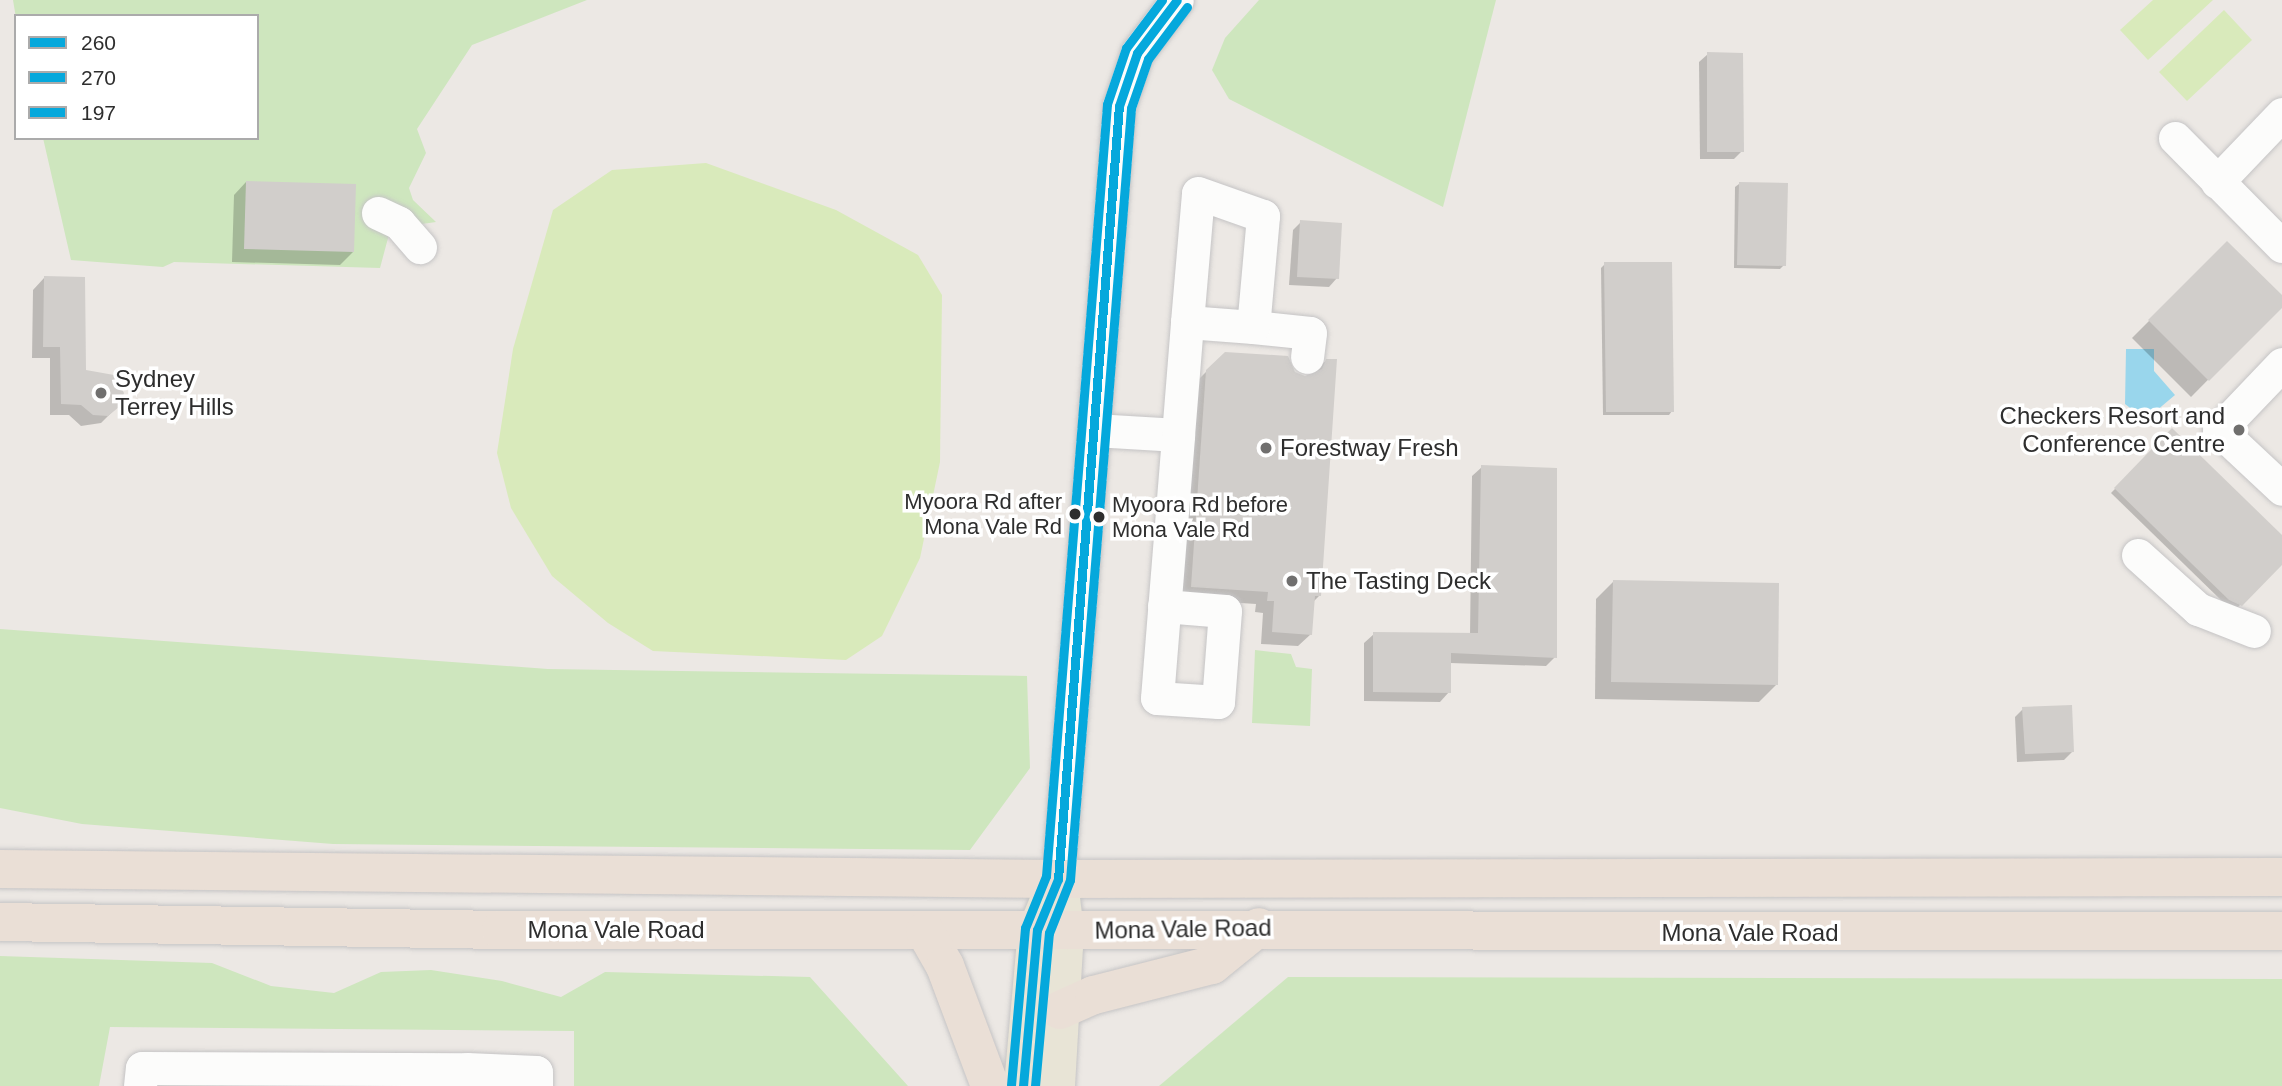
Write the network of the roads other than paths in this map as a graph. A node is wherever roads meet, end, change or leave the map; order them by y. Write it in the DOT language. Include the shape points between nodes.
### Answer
graph roads {
  1 [pos="1177,0"];
  2 [pos="2282,114"];
  3 [pos="2175,138"];
  4 [pos="2217,182"];
  5 [pos="378,213"];
  6 [pos="2282,246"];
  7 [pos="420,247"];
  8 [pos="1187,322"];
  9 [pos="1253,327"];
  10 [pos="1307,357"];
  11 [pos="2282,363"];
  12 [pos="1094,430"];
  13 [pos="1178,435"];
  14 [pos="2282,489"];
  15 [pos="2138,555"];
  16 [pos="1164,606"];
  17 [pos="2254,631"];
  18 [pos="0,869"];
  19 [pos="2282,877"];
  20 [pos="1058,879"];
  21 [pos="0,922"];
  22 [pos="1259,927"];
  23 [pos="925,931"];
  24 [pos="1051,931"];
  25 [pos="2282,931"];
  26 [pos="1060,1010"];
  27 [pos="467,1077"];
  28 [pos="140,1086"];
  29 [pos="536,1086"];
  30 [pos="990,1086"];
  31 [pos="1023,1086"];
  32 [pos="1056,1086"];
  1 -- 12 [label="street" via="1137,53 1119,106"];
  2 -- 4 [label="street"];
  3 -- 4 [label="street"];
  4 -- 6 [label="street"];
  5 -- 7 [label="street" via="399,223"];
  8 -- 9 [label="street"];
  8 -- 9 [label="street" via="1198,193 1263,216"];
  8 -- 13 [label="street"];
  9 -- 10 [label="street" via="1310,333"];
  11 -- 14 [label="street" via="2219,430"];
  12 -- 13 [label="street"];
  12 -- 20 [label="street"];
  13 -- 16 [label="street"];
  15 -- 17 [label="street" via="2199,609"];
  18 -- 20 [label="highway, Mona Vale Road"];
  19 -- 20 [label="highway, Mona Vale Road"];
  20 -- 24 [label="main road"];
  21 -- 23 [label="highway, Mona Vale Road"];
  22 -- 24 [label="highway, Mona Vale Road"];
  22 -- 25 [label="highway, Mona Vale Road" via="1672,933"];
  22 -- 26 [label="highway" via="1212,965 1094,995"];
  23 -- 24 [label="highway, Mona Vale Road"];
  23 -- 30 [label="highway" via="945,966"];
  24 -- 26 [label="main road"];
  24 -- 31 [label="main road"];
  26 -- 32 [label="main road"];
  27 -- 28 [label="street" via="142,1068"];
  27 -- 29 [label="street" via="536,1072"];
}
